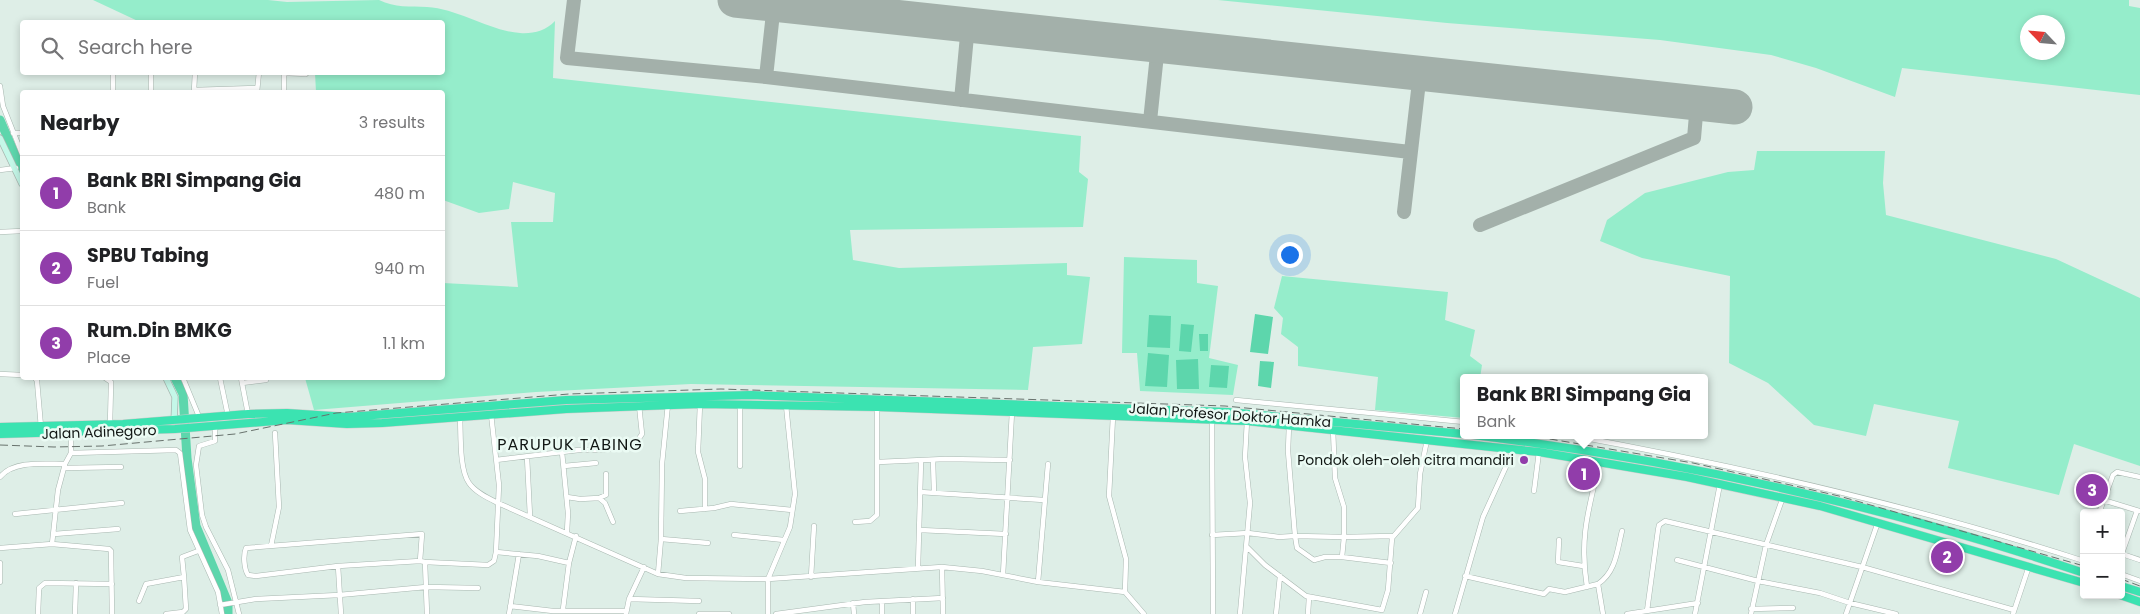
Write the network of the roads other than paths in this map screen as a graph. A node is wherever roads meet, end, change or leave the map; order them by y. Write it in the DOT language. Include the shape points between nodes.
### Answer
graph roads {
  1 [pos="113,75"];
  2 [pos="151,75"];
  3 [pos="195,75"];
  4 [pos="259,75"];
  5 [pos="284,75"];
  6 [pos="0,86"];
  7 [pos="113,90"];
  8 [pos="151,90"];
  9 [pos="194,90"];
  10 [pos="257,90"];
  11 [pos="284,90"];
  12 [pos="20,132"];
  13 [pos="12,133"];
  14 [pos="0,138"];
  15 [pos="20,150"];
  16 [pos="16,168"];
  17 [pos="0,170"];
  18 [pos="20,179"];
  19 [pos="20,230"];
  20 [pos="0,232"];
  21 [pos="0,374"];
  22 [pos="20,375"];
  23 [pos="36,380"];
  24 [pos="108,380"];
  25 [pos="167,380"];
  26 [pos="184,380"];
  27 [pos="220,380"];
  28 [pos="241,380"];
  29 [pos="266,380"];
  30 [pos="111,382"];
  31 [pos="242,383"];
  32 [pos="750,395"];
  33 [pos="566,400"];
  34 [pos="934,400"];
  35 [pos="1236,400"];
  36 [pos="953,401"];
  37 [pos="668,404"];
  38 [pos="700,404"];
  39 [pos="740,404"];
  40 [pos="751,404"];
  41 [pos="639,405"];
  42 [pos="786,405"];
  43 [pos="877,407"];
  44 [pos="566,409"];
  45 [pos="933,409"];
  46 [pos="952,410"];
  47 [pos="1065,410"];
  48 [pos="1012,412"];
  49 [pos="248,414"];
  50 [pos="491,414"];
  51 [pos="1172,414"];
  52 [pos="228,416"];
  53 [pos="1113,416"];
  54 [pos="460,417"];
  55 [pos="347,420"];
  56 [pos="1212,420"];
  57 [pos="1247,421"];
  58 [pos="199,422"];
  59 [pos="1460,422"];
  60 [pos="175,424"];
  61 [pos="215,426"];
  62 [pos="1289,426"];
  63 [pos="0,427"];
  64 [pos="110,428"];
  65 [pos="1333,429"];
  66 [pos="41,430"];
  67 [pos="1395,431"];
  68 [pos="71,433"];
  69 [pos="275,433"];
  70 [pos="0,434"];
  71 [pos="1460,434"];
  72 [pos="1427,439"];
  73 [pos="1532,439"];
  74 [pos="1591,439"];
  75 [pos="1514,449"];
  76 [pos="562,452"];
  77 [pos="1539,452"];
  78 [pos="71,453"];
  79 [pos="527,457"];
  80 [pos="496,460"];
  81 [pos="933,460"];
  82 [pos="1010,460"];
  83 [pos="921,461"];
  84 [pos="1600,461"];
  85 [pos="878,462"];
  86 [pos="596,463"];
  87 [pos="1048,464"];
  88 [pos="64,466"];
  89 [pos="564,466"];
  90 [pos="740,466"];
  91 [pos="121,467"];
  92 [pos="1688,473"];
  93 [pos="606,474"];
  94 [pos="0,477"];
  95 [pos="2140,477"];
  96 [pos="1720,484"];
  97 [pos="1534,491"];
  98 [pos="920,492"];
  99 [pos="934,493"];
  100 [pos="567,497"];
  101 [pos="1008,497"];
  102 [pos="1783,497"];
  103 [pos="599,498"];
  104 [pos="1044,500"];
  105 [pos="2103,500"];
  106 [pos="122,503"];
  107 [pos="498,503"];
  108 [pos="56,508"];
  109 [pos="705,508"];
  110 [pos="2100,509"];
  111 [pos="792,510"];
  112 [pos="680,511"];
  113 [pos="2139,511"];
  114 [pos="15,514"];
  115 [pos="530,516"];
  116 [pos="1903,519"];
  117 [pos="613,522"];
  118 [pos="854,522"];
  119 [pos="1878,522"];
  120 [pos="814,526"];
  121 [pos="1900,528"];
  122 [pos="118,529"];
  123 [pos="920,530"];
  124 [pos="1622,531"];
  125 [pos="567,532"];
  126 [pos="1710,532"];
  127 [pos="1248,533"];
  128 [pos="54,534"];
  129 [pos="1006,534"];
  130 [pos="734,535"];
  131 [pos="1212,535"];
  132 [pos="576,536"];
  133 [pos="1295,536"];
  134 [pos="1393,536"];
  135 [pos="1344,537"];
  136 [pos="661,539"];
  137 [pos="784,540"];
  138 [pos="1559,540"];
  139 [pos="708,543"];
  140 [pos="52,544"];
  141 [pos="1766,545"];
  142 [pos="271,546"];
  143 [pos="1247,547"];
  144 [pos="0,548"];
  145 [pos="198,551"];
  146 [pos="496,552"];
  147 [pos="518,554"];
  148 [pos="2122,554"];
  149 [pos="2125,556"];
  150 [pos="1342,557"];
  151 [pos="1677,560"];
  152 [pos="2080,560"];
  153 [pos="2140,560"];
  154 [pos="0,562"];
  155 [pos="423,562"];
  156 [pos="568,563"];
  157 [pos="1391,563"];
  158 [pos="338,566"];
  159 [pos="1584,566"];
  160 [pos="2029,566"];
  161 [pos="644,567"];
  162 [pos="942,567"];
  163 [pos="1862,567"];
  164 [pos="918,568"];
  165 [pos="1704,568"];
  166 [pos="2069,568"];
  167 [pos="2080,572"];
  168 [pos="658,574"];
  169 [pos="1003,574"];
  170 [pos="2125,575"];
  171 [pos="1280,576"];
  172 [pos="1465,576"];
  173 [pos="184,577"];
  174 [pos="811,577"];
  175 [pos="2066,577"];
  176 [pos="768,579"];
  177 [pos="2140,581"];
  178 [pos="0,582"];
  179 [pos="1038,582"];
  180 [pos="1758,582"];
  181 [pos="2080,582"];
  182 [pos="76,583"];
  183 [pos="112,584"];
  184 [pos="1598,584"];
  185 [pos="1587,587"];
  186 [pos="2125,587"];
  187 [pos="426,588"];
  188 [pos="478,588"];
  189 [pos="1125,592"];
  190 [pos="1426,592"];
  191 [pos="2140,592"];
  192 [pos="339,595"];
  193 [pos="1309,597"];
  194 [pos="2125,597"];
  195 [pos="943,598"];
  196 [pos="628,599"];
  197 [pos="913,599"];
  198 [pos="139,601"];
  199 [pos="699,601"];
  200 [pos="882,601"];
  201 [pos="236,602"];
  202 [pos="2140,602"];
  203 [pos="854,603"];
  204 [pos="1698,603"];
  205 [pos="1850,603"];
  206 [pos="221,605"];
  207 [pos="510,606"];
  208 [pos="824,607"];
  209 [pos="1793,608"];
  210 [pos="563,609"];
  211 [pos="1646,611"];
  212 [pos="1658,611"];
  213 [pos="553,612"];
  214 [pos="626,612"];
  215 [pos="1751,612"];
  216 [pos="2013,612"];
  217 [pos="1455,613"];
  218 [pos="38,614"];
  219 [pos="75,614"];
  220 [pos="112,614"];
  221 [pos="166,614"];
  222 [pos="222,614"];
  223 [pos="239,614"];
  224 [pos="341,614"];
  225 [pos="427,614"];
  226 [pos="509,614"];
  227 [pos="698,614"];
  228 [pos="729,614"];
  229 [pos="768,614"];
  230 [pos="776,614"];
  231 [pos="825,614"];
  232 [pos="854,614"];
  233 [pos="882,614"];
  234 [pos="914,614"];
  235 [pos="943,614"];
  236 [pos="1144,614"];
  237 [pos="1213,614"];
  238 [pos="1240,614"];
  239 [pos="1276,614"];
  240 [pos="1308,614"];
  241 [pos="1420,614"];
  242 [pos="1462,614"];
  243 [pos="1603,614"];
  244 [pos="1628,614"];
  245 [pos="1696,614"];
  246 [pos="1846,614"];
  247 [pos="1896,614"];
  1 -- 7 [label="street"];
  2 -- 8 [label="street"];
  3 -- 9 [label="street"];
  4 -- 10 [label="street"];
  5 -- 11 [label="street"];
  6 -- 13 [label="street"];
  12 -- 13 [label="street"];
  13 -- 15 [label="street"];
  14 -- 16 [label="street"];
  16 -- 17 [label="street"];
  16 -- 18 [label="street"];
  19 -- 20 [label="street"];
  21 -- 22 [label="street"];
  23 -- 66 [label="street"];
  24 -- 30 [label="street"];
  25 -- 60 [label="street" via="175,397"];
  26 -- 58 [label="street"];
  27 -- 52 [label="street"];
  28 -- 31 [label="street"];
  29 -- 31 [label="street"];
  30 -- 64 [label="street"];
  31 -- 49 [label="street"];
  32 -- 33 [label="highway"];
  32 -- 34 [label="highway"];
  32 -- 40 [label="highway"];
  33 -- 44 [label="highway"];
  33 -- 55 [label="highway"];
  34 -- 36 [label="highway"];
  34 -- 45 [label="highway"];
  35 -- 59 [label="street"];
  36 -- 46 [label="highway"];
  36 -- 47 [label="highway"];
  37 -- 38 [label="highway"];
  37 -- 41 [label="highway"];
  37 -- 136 [label="street" via="662,464"];
  38 -- 39 [label="highway"];
  38 -- 109 [label="street" via="698,452 705,479"];
  39 -- 40 [label="highway"];
  39 -- 90 [label="street"];
  40 -- 42 [label="highway"];
  41 -- 44 [label="highway"];
  41 -- 76 [label="street" via="642,434 638,442 603,450"];
  42 -- 43 [label="highway"];
  42 -- 111 [label="street" via="795,494"];
  43 -- 45 [label="highway"];
  43 -- 85 [label="street"];
  44 -- 50 [label="highway"];
  45 -- 46 [label="highway"];
  46 -- 48 [label="highway"];
  47 -- 48 [label="highway"];
  47 -- 51 [label="highway, Jalan Profesor Doktor Hamka"];
  47 -- 53 [label="highway, Jalan Profesor Doktor Hamka"];
  48 -- 82 [label="street"];
  49 -- 52 [label="highway"];
  49 -- 55 [label="highway" via="287,413"];
  50 -- 54 [label="highway"];
  50 -- 80 [label="street"];
  51 -- 53 [label="highway, Jalan Profesor Doktor Hamka"];
  51 -- 56 [label="highway, Jalan Profesor Doktor Hamka"];
  51 -- 67 [label="highway, Jalan Profesor Doktor Hamka" via="1228,412"];
  52 -- 58 [label="highway"];
  53 -- 189 [label="street" via="1109,496 1126,559"];
  54 -- 55 [label="highway" via="382,423"];
  54 -- 107 [label="street" via="464,468 469,482"];
  55 -- 61 [label="highway" via="287,420"];
  56 -- 57 [label="highway, Jalan Profesor Doktor Hamka"];
  56 -- 131 [label="street"];
  57 -- 62 [label="highway, Jalan Profesor Doktor Hamka"];
  57 -- 127 [label="street"];
  58 -- 60 [label="highway, Jalan Adinegoro"];
  58 -- 61 [label="highway"];
  60 -- 64 [label="highway, Jalan Adinegoro"];
  61 -- 201 [label="street" via="215,441 198,446 196,465 206,528 228,570"];
  62 -- 65 [label="highway, Jalan Profesor Doktor Hamka"];
  62 -- 133 [label="street"];
  63 -- 66 [label="highway, Jalan Adinegoro"];
  64 -- 66 [label="highway, Jalan Adinegoro"];
  64 -- 68 [label="highway, Jalan Adinegoro"];
  65 -- 67 [label="highway, Jalan Profesor Doktor Hamka"];
  65 -- 135 [label="street" via="1334,478 1344,507"];
  66 -- 68 [label="highway, Jalan Adinegoro"];
  66 -- 70 [label="highway, Jalan Adinegoro"];
  67 -- 71 [label="highway"];
  67 -- 72 [label="highway"];
  68 -- 78 [label="street"];
  69 -- 142 [label="street" via="279,507"];
  72 -- 75 [label="highway"];
  72 -- 134 [label="street" via="1417,510"];
  73 -- 92 [label="highway"];
  74 -- 152 [label="street" via="1870,498"];
  75 -- 77 [label="highway"];
  75 -- 172 [label="street" via="1489,502"];
  76 -- 79 [label="street"];
  76 -- 89 [label="street"];
  77 -- 84 [label="highway"];
  77 -- 97 [label="street"];
  78 -- 88 [label="street"];
  78 -- 145 [label="street" via="176,450 180,453 190,530"];
  79 -- 80 [label="street"];
  79 -- 115 [label="street"];
  80 -- 107 [label="street"];
  81 -- 82 [label="street"];
  81 -- 83 [label="street"];
  81 -- 99 [label="street"];
  82 -- 101 [label="street"];
  83 -- 85 [label="street"];
  83 -- 98 [label="street"];
  84 -- 92 [label="highway"];
  84 -- 159 [label="street" via="1583,530"];
  85 -- 118 [label="street" via="876,516 870,521"];
  86 -- 89 [label="street"];
  87 -- 104 [label="street"];
  88 -- 91 [label="street"];
  88 -- 94 [label="street" via="23,465 6,470"];
  88 -- 108 [label="street"];
  89 -- 100 [label="street"];
  92 -- 96 [label="highway"];
  92 -- 116 [label="highway" via="1823,498"];
  93 -- 103 [label="street" via="606,495"];
  95 -- 105 [label="street" via="2117,472"];
  96 -- 102 [label="highway"];
  96 -- 126 [label="street"];
  98 -- 99 [label="street"];
  98 -- 123 [label="street"];
  99 -- 101 [label="street"];
  100 -- 103 [label="street"];
  100 -- 125 [label="street"];
  101 -- 104 [label="street"];
  101 -- 129 [label="street"];
  102 -- 119 [label="highway"];
  102 -- 141 [label="street"];
  103 -- 117 [label="street" via="605,503"];
  104 -- 179 [label="street"];
  105 -- 110 [label="street"];
  105 -- 113 [label="street"];
  106 -- 108 [label="street"];
  107 -- 115 [label="street"];
  107 -- 146 [label="street"];
  108 -- 114 [label="street"];
  108 -- 128 [label="street"];
  109 -- 111 [label="street" via="731,504"];
  109 -- 112 [label="street"];
  111 -- 137 [label="street"];
  113 -- 148 [label="street"];
  115 -- 125 [label="street"];
  116 -- 121 [label="highway"];
  116 -- 166 [label="highway"];
  119 -- 121 [label="highway"];
  119 -- 163 [label="street"];
  120 -- 174 [label="street"];
  121 -- 160 [label="highway"];
  122 -- 128 [label="street"];
  123 -- 129 [label="street"];
  123 -- 164 [label="street"];
  124 -- 184 [label="street" via="1612,569 1608,577"];
  125 -- 132 [label="street"];
  126 -- 141 [label="street"];
  126 -- 165 [label="street"];
  126 -- 211 [label="street" via="1665,520 1659,525"];
  127 -- 131 [label="street"];
  127 -- 133 [label="street"];
  127 -- 143 [label="street"];
  128 -- 140 [label="street"];
  129 -- 169 [label="street"];
  130 -- 137 [label="street"];
  131 -- 237 [label="street"];
  132 -- 156 [label="street"];
  132 -- 161 [label="street"];
  133 -- 135 [label="street"];
  133 -- 150 [label="street" via="1296,547 1314,560"];
  134 -- 135 [label="street"];
  134 -- 157 [label="street"];
  135 -- 150 [label="street"];
  136 -- 139 [label="street"];
  136 -- 168 [label="street"];
  137 -- 176 [label="street"];
  138 -- 159 [label="street" via="1558,562"];
  140 -- 144 [label="street"];
  140 -- 183 [label="street" via="109,549"];
  141 -- 163 [label="street"];
  141 -- 180 [label="street"];
  142 -- 155 [label="street" via="422,534"];
  142 -- 158 [label="street" via="244,550 248,575"];
  143 -- 171 [label="street"];
  143 -- 238 [label="street"];
  145 -- 173 [label="street" via="182,557"];
  145 -- 206 [label="street"];
  146 -- 147 [label="street"];
  146 -- 155 [label="street" via="494,561 488,565"];
  147 -- 156 [label="street"];
  147 -- 207 [label="street"];
  149 -- 153 [label="street"];
  150 -- 157 [label="street"];
  151 -- 165 [label="street"];
  154 -- 178 [label="street"];
  155 -- 158 [label="street"];
  155 -- 187 [label="street"];
  156 -- 210 [label="street"];
  157 -- 193 [label="street" via="1382,610"];
  158 -- 192 [label="street"];
  159 -- 185 [label="street"];
  160 -- 175 [label="highway"];
  160 -- 216 [label="street"];
  161 -- 168 [label="street"];
  161 -- 196 [label="street"];
  162 -- 164 [label="street"];
  162 -- 169 [label="street"];
  162 -- 195 [label="street"];
  163 -- 205 [label="street"];
  163 -- 216 [label="street"];
  164 -- 174 [label="street"];
  165 -- 180 [label="street"];
  165 -- 204 [label="street"];
  166 -- 167 [label="highway"];
  166 -- 175 [label="highway"];
  168 -- 176 [label="street" via="686,578"];
  169 -- 179 [label="street"];
  170 -- 177 [label="street"];
  171 -- 193 [label="street"];
  171 -- 239 [label="street"];
  172 -- 185 [label="street" via="1544,594 1549,589 1565,592"];
  172 -- 217 [label="street"];
  173 -- 198 [label="street" via="146,584"];
  173 -- 221 [label="street" via="186,609"];
  174 -- 176 [label="street"];
  175 -- 181 [label="highway"];
  176 -- 229 [label="street"];
  179 -- 189 [label="street"];
  180 -- 205 [label="street" via="1820,593"];
  180 -- 215 [label="street"];
  182 -- 183 [label="street"];
  182 -- 218 [label="street" via="41,585"];
  182 -- 219 [label="street"];
  183 -- 220 [label="street"];
  184 -- 185 [label="street"];
  184 -- 243 [label="street"];
  186 -- 191 [label="highway"];
  187 -- 188 [label="street"];
  187 -- 192 [label="street"];
  187 -- 225 [label="street"];
  189 -- 236 [label="street"];
  190 -- 241 [label="street"];
  192 -- 201 [label="street"];
  192 -- 224 [label="street"];
  193 -- 240 [label="street"];
  194 -- 202 [label="highway"];
  195 -- 197 [label="street"];
  195 -- 235 [label="street"];
  196 -- 199 [label="street"];
  196 -- 214 [label="street"];
  197 -- 200 [label="street"];
  197 -- 234 [label="street"];
  200 -- 203 [label="street"];
  200 -- 233 [label="street"];
  201 -- 206 [label="street"];
  201 -- 223 [label="street"];
  203 -- 208 [label="street"];
  203 -- 232 [label="street"];
  204 -- 212 [label="street"];
  204 -- 245 [label="street"];
  205 -- 246 [label="street"];
  205 -- 247 [label="street"];
  206 -- 222 [label="street"];
  207 -- 213 [label="street"];
  207 -- 226 [label="street"];
  208 -- 230 [label="street"];
  208 -- 231 [label="street"];
  209 -- 215 [label="street"];
  210 -- 213 [label="street"];
  210 -- 214 [label="street"];
  211 -- 212 [label="street"];
  211 -- 244 [label="street"];
  217 -- 242 [label="street"];
  227 -- 228 [label="street"];
}
